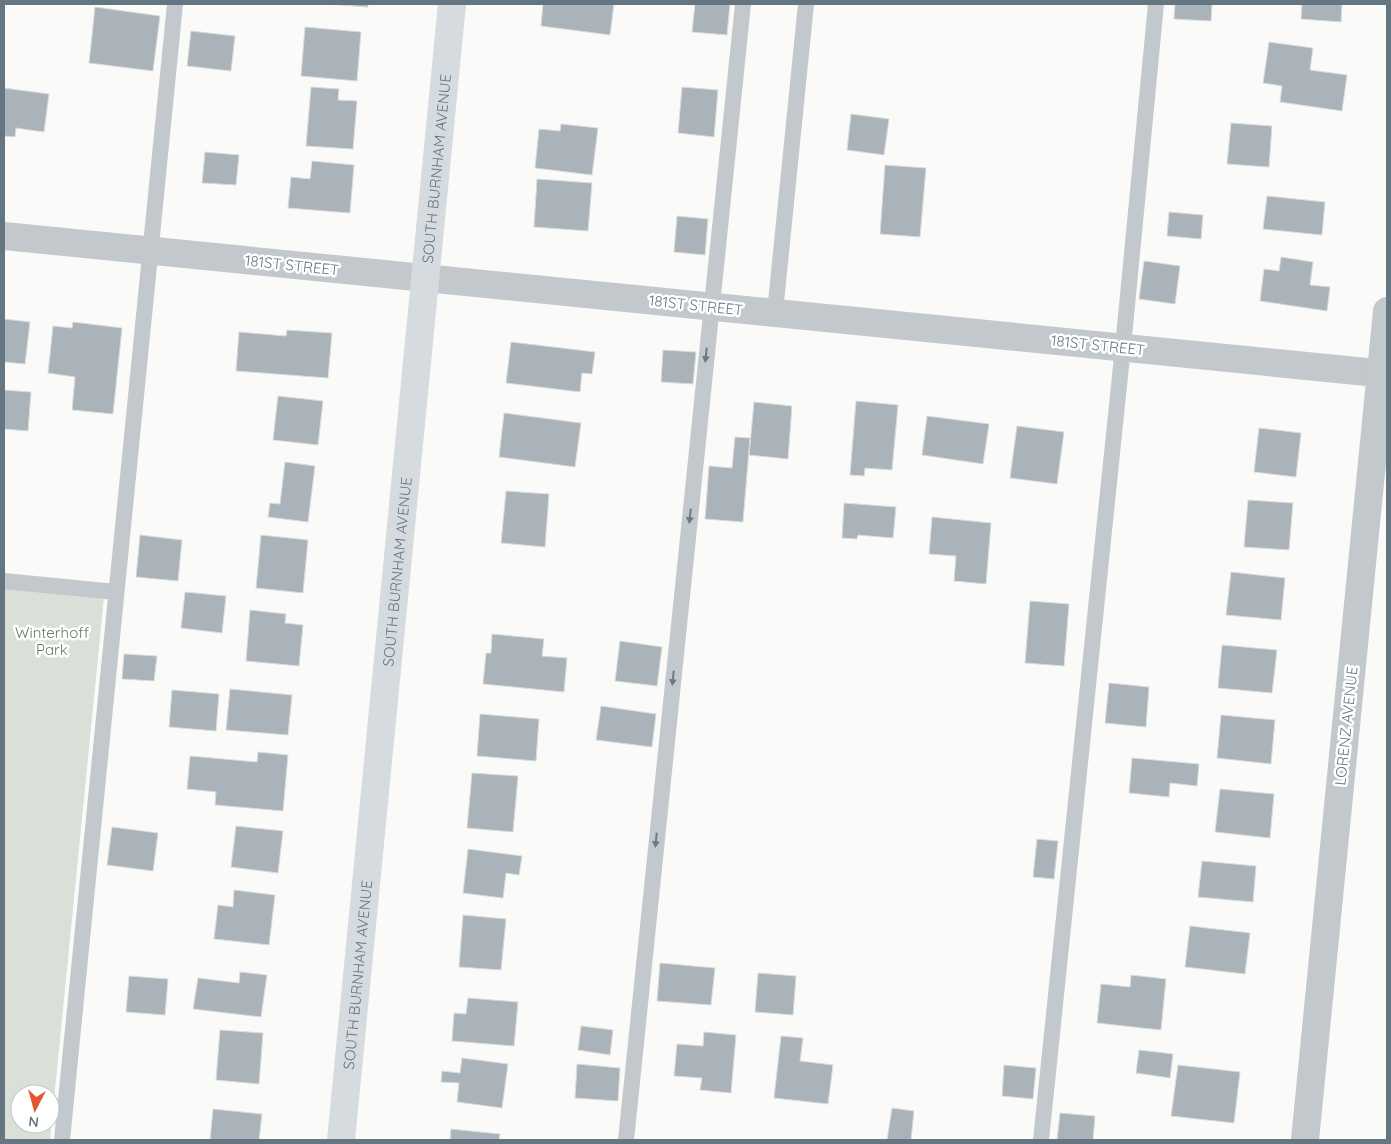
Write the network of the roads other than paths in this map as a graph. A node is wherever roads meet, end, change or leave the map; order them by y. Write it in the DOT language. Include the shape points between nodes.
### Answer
graph roads {
  1 [pos="175,4"];
  2 [pos="452,4"];
  3 [pos="743,4"];
  4 [pos="806,4"];
  5 [pos="1156,4"];
  6 [pos="4,236"];
  7 [pos="151,251"];
  8 [pos="425,278"];
  9 [pos="711,306"];
  10 [pos="1387,311"];
  11 [pos="775,312"];
  12 [pos="1123,348"];
  13 [pos="1384,373"];
  14 [pos="4,581"];
  15 [pos="116,592"];
  16 [pos="62,1140"];
  17 [pos="341,1140"];
  18 [pos="626,1140"];
  19 [pos="1041,1140"];
  20 [pos="1305,1140"];
  1 -- 7 [label="lane"];
  2 -- 8 [label="main road, SOUTH BURNHAM AVENUE"];
  3 -- 9 [label="lane"];
  4 -- 11 [label="lane"];
  5 -- 12 [label="lane"];
  6 -- 7 [label="street, 181ST STREET"];
  7 -- 8 [label="street, 181ST STREET"];
  7 -- 15 [label="lane"];
  8 -- 9 [label="street, 181ST STREET"];
  8 -- 17 [label="main road, SOUTH BURNHAM AVENUE"];
  9 -- 11 [label="street, 181ST STREET"];
  9 -- 18 [label="lane, one-way"];
  10 -- 13 [label="street, LORENZ AVENUE"];
  11 -- 12 [label="street, 181ST STREET"];
  12 -- 13 [label="street, 181ST STREET"];
  12 -- 19 [label="lane"];
  13 -- 20 [label="street, LORENZ AVENUE"];
  14 -- 15 [label="lane"];
  15 -- 16 [label="lane"];
}
